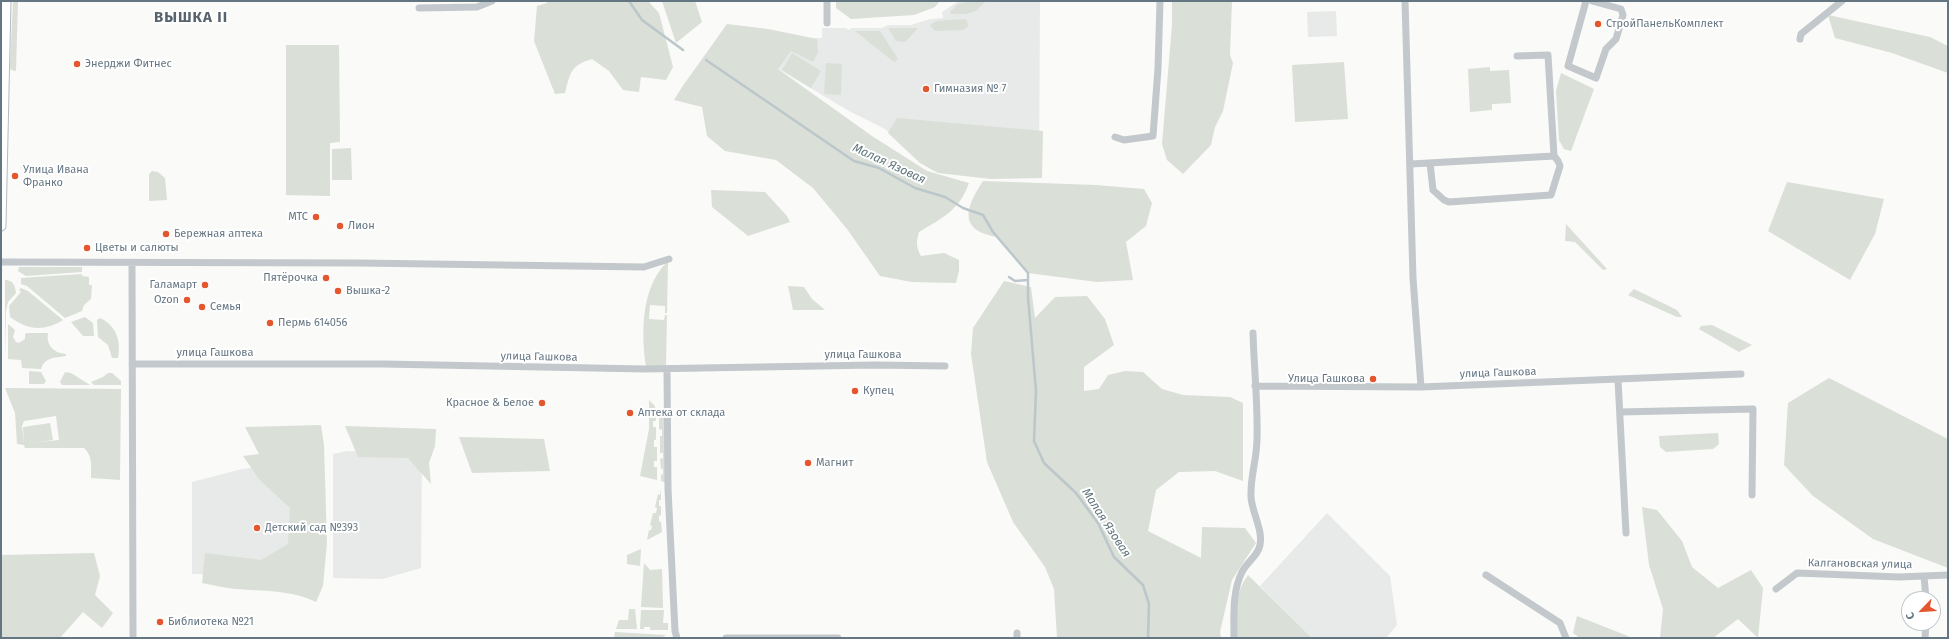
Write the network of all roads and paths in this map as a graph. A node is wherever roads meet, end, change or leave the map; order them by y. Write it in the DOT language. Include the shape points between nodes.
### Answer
graph roads {
  1 [pos="6,1"];
  2 [pos="492,1"];
  3 [pos="827,1"];
  4 [pos="1160,1"];
  5 [pos="1405,1"];
  6 [pos="1586,1"];
  7 [pos="1592,1"];
  8 [pos="1842,1"];
  9 [pos="419,8"];
  10 [pos="827,22"];
  11 [pos="1800,40"];
  12 [pos="1517,56"];
  13 [pos="1115,137"];
  14 [pos="1554,156"];
  15 [pos="1430,163"];
  16 [pos="1410,164"];
  17 [pos="1,226"];
  18 [pos="669,258"];
  19 [pos="1,262"];
  20 [pos="132,263"];
  21 [pos="1252,333"];
  22 [pos="132,364"];
  23 [pos="945,366"];
  24 [pos="667,369"];
  25 [pos="1741,374"];
  26 [pos="1618,380"];
  27 [pos="1256,386"];
  28 [pos="1421,387"];
  29 [pos="1620,412"];
  30 [pos="1752,495"];
  31 [pos="1626,533"];
  32 [pos="1486,575"];
  33 [pos="1948,575"];
  34 [pos="1924,576"];
  35 [pos="1776,590"];
  36 [pos="1925,591"];
  37 [pos="133,638"];
  38 [pos="677,638"];
  39 [pos="726,638"];
  40 [pos="838,638"];
  41 [pos="1234,638"];
  42 [pos="1566,638"];
  1 -- 17 [label="street"];
  2 -- 9 [label="street" via="478,8"];
  3 -- 10 [label="street"];
  4 -- 13 [label="street" via="1153,136 1124,140"];
  5 -- 16 [label="street"];
  6 -- 7 [label="street" via="1568,66 1596,78 1606,49 1616,39 1623,15 1621,9"];
  8 -- 11 [label="street" via="1802,34"];
  12 -- 14 [label="street" via="1548,55"];
  14 -- 15 [label="street"];
  14 -- 15 [label="street" via="1560,166 1551,195 1448,202 1433,190"];
  15 -- 16 [label="street"];
  16 -- 28 [label="street" via="1413,278"];
  18 -- 20 [label="street" via="644,267"];
  19 -- 20 [label="street"];
  20 -- 22 [label="street"];
  21 -- 27 [label="street"];
  22 -- 24 [label="street, улица Гашкова" via="296,363"];
  22 -- 37 [label="street"];
  23 -- 24 [label="street, улица Гашкова"];
  24 -- 38 [label="street" via="668,489"];
  25 -- 26 [label="street, улица Гашкова"];
  26 -- 28 [label="street, улица Гашкова"];
  26 -- 29 [label="street"];
  27 -- 28 [label="street, улица Гашкова"];
  27 -- 41 [label="street" via="1257,441 1251,498 1260,535 1258,553 1242,571 1237,584"];
  29 -- 30 [label="street" via="1753,409"];
  29 -- 31 [label="street"];
  32 -- 42 [label="street" via="1560,622"];
  33 -- 34 [label="street, Калгановская улица"];
  34 -- 35 [label="street, Калгановская улица" via="1797,573"];
  34 -- 36 [label="street"];
  39 -- 40 [label="street"];
}
